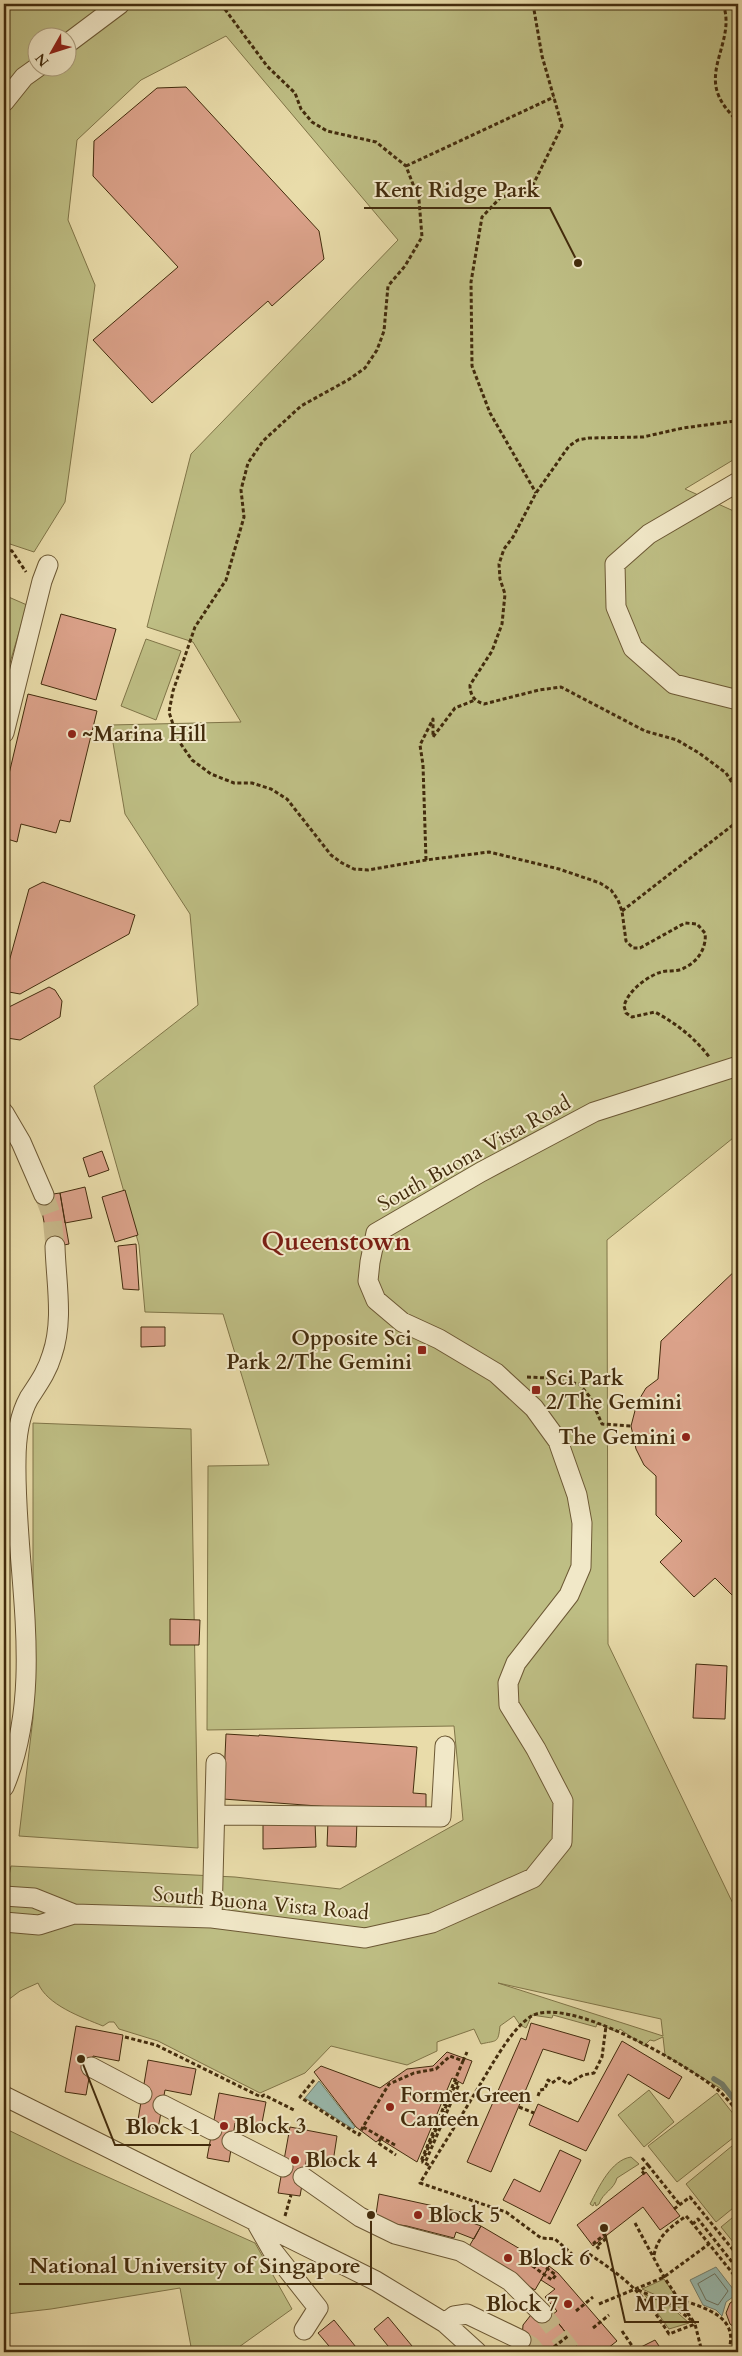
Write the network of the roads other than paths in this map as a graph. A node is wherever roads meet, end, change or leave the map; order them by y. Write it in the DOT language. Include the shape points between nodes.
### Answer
graph roads {
  1 [pos="120,4"];
  2 [pos="78,36"];
  3 [pos="28,74"];
  4 [pos="4,102"];
  5 [pos="738,482"];
  6 [pos="48,565"];
  7 [pos="738,700"];
  8 [pos="4,733"];
  9 [pos="738,1066"];
  10 [pos="4,1114"];
  11 [pos="44,1195"];
  12 [pos="55,1246"];
  13 [pos="445,1746"];
  14 [pos="216,1763"];
  15 [pos="4,1787"];
  16 [pos="215,1815"];
  17 [pos="4,1896"];
  18 [pos="74,1914"];
  19 [pos="212,1918"];
  20 [pos="4,1922"];
  21 [pos="91,2067"];
  22 [pos="142,2094"];
  23 [pos="4,2096"];
  24 [pos="163,2105"];
  25 [pos="212,2130"];
  26 [pos="232,2140"];
  27 [pos="283,2167"];
  28 [pos="303,2177"];
  29 [pos="256,2222"];
  30 [pos="542,2313"];
  31 [pos="445,2323"];
  32 [pos="304,2330"];
  33 [pos="521,2340"];
  34 [pos="477,2352"];
  1 -- 2 [label="street"];
  3 -- 4 [label="street"];
  5 -- 7 [label="street" via="649,534 615,564 616,607 632,648 674,684"];
  6 -- 8 [label="street"];
  9 -- 19 [label="street, South Buona Vista Road" via="594,1112 376,1233 368,1281 376,1300 402,1322 439,1339 496,1373 534,1408 558,1441 577,1494 582,1523 581,1567 569,1596 516,1663 508,1683 509,1705 564,1801 562,1842 533,1878 432,1923 375,1936 365,1938"];
  10 -- 11 [label="street" via="21,1142"];
  12 -- 15 [label="street" via="60,1321 46,1372 28,1400 20,1421 17,1451 26,1660 23,1722"];
  13 -- 16 [label="street" via="441,1817"];
  14 -- 16 [label="street"];
  16 -- 19 [label="street"];
  17 -- 18 [label="street, South Buona Vista Road" via="34,1898"];
  18 -- 19 [label="street, South Buona Vista Road"];
  18 -- 20 [label="street, South Buona Vista Road" via="39,1924"];
  21 -- 22 [label="street"];
  23 -- 29 [label="street"];
  24 -- 25 [label="street"];
  26 -- 27 [label="street"];
  28 -- 30 [label="street" via="360,2217 395,2234 460,2251 510,2281"];
  29 -- 31 [label="street" via="376,2282"];
  29 -- 32 [label="street" via="272,2250 318,2308"];
  31 -- 33 [label="street" via="454,2316 467,2314"];
  31 -- 34 [label="street"];
}
